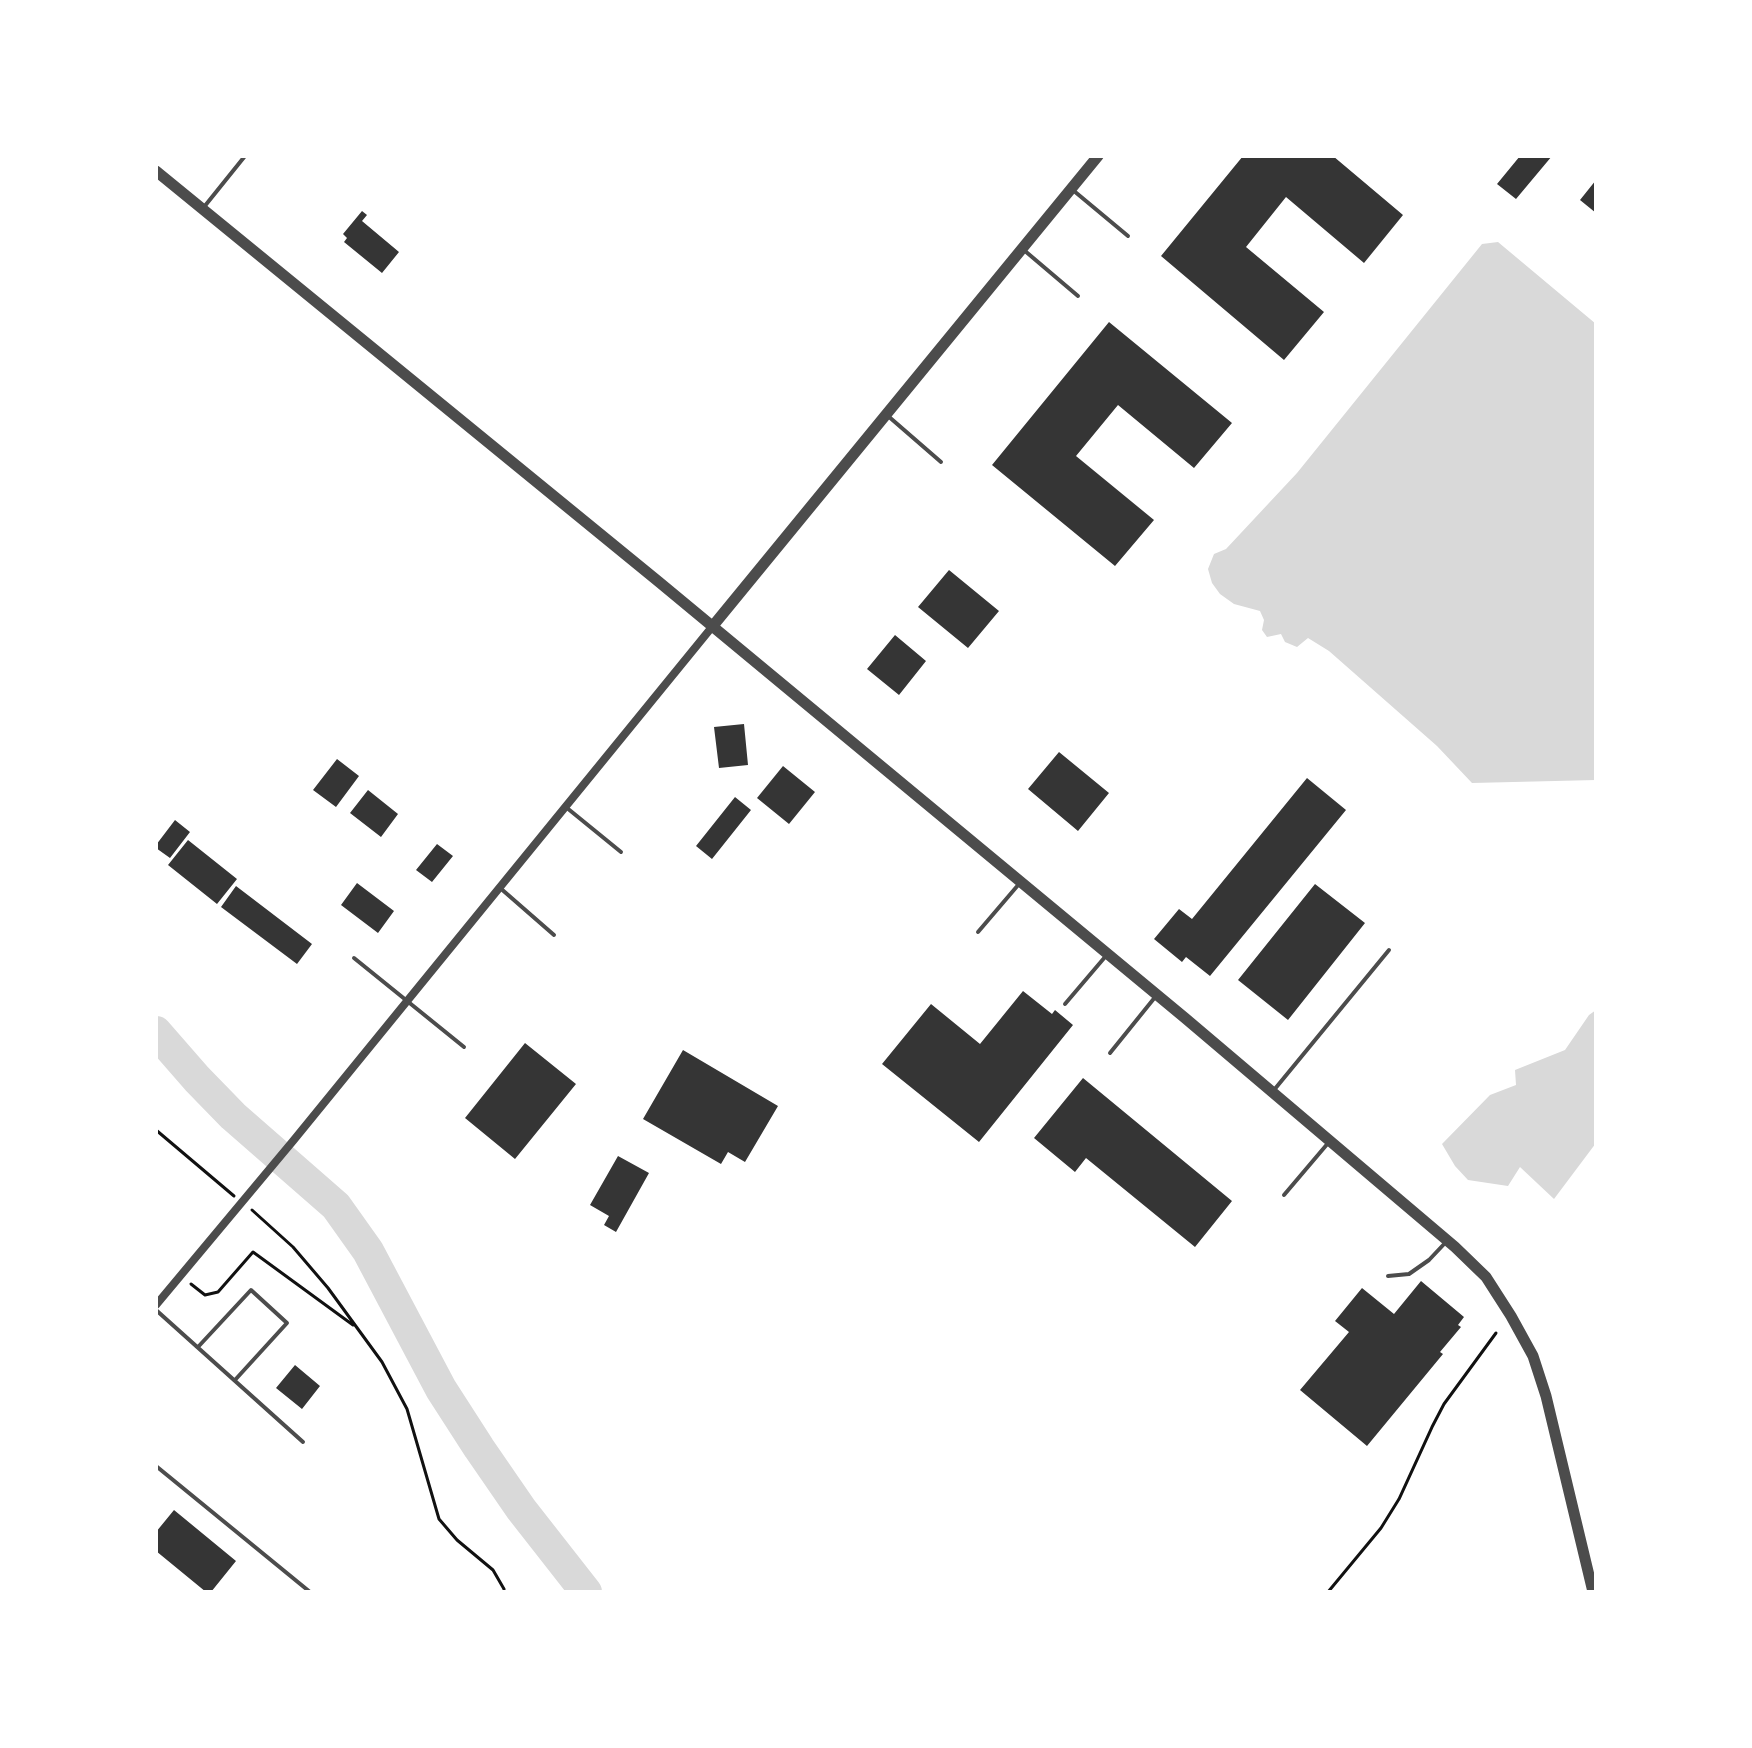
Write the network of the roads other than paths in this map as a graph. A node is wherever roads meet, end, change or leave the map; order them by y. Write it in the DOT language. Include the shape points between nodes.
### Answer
graph roads {
  1 [pos="245,156"];
  2 [pos="1098,156"];
  3 [pos="156,171"];
  4 [pos="1071,189"];
  5 [pos="202,209"];
  6 [pos="1128,236"];
  7 [pos="1022,248"];
  8 [pos="1078,296"];
  9 [pos="886,415"];
  10 [pos="941,462"];
  11 [pos="712,627"];
  12 [pos="565,806"];
  13 [pos="621,852"];
  14 [pos="1020,882"];
  15 [pos="499,887"];
  16 [pos="978,932"];
  17 [pos="554,935"];
  18 [pos="1389,950"];
  19 [pos="1107,954"];
  20 [pos="354,958"];
  21 [pos="1157,995"];
  22 [pos="407,1001"];
  23 [pos="1065,1004"];
  24 [pos="464,1047"];
  25 [pos="1110,1053"];
  26 [pos="1273,1092"];
  27 [pos="1330,1141"];
  28 [pos="1284,1195"];
  29 [pos="1447,1241"];
  30 [pos="1388,1276"];
  31 [pos="156,1307"];
  32 [pos="198,1347"];
  33 [pos="235,1380"];
  34 [pos="303,1442"];
  35 [pos="156,1466"];
  36 [pos="310,1592"];
  37 [pos="1593,1592"];
  1 -- 5 [label="lane"];
  2 -- 4 [label="street"];
  3 -- 5 [label="street"];
  4 -- 6 [label="lane"];
  4 -- 7 [label="street"];
  5 -- 11 [label="street"];
  7 -- 8 [label="lane"];
  7 -- 9 [label="street"];
  9 -- 10 [label="lane"];
  9 -- 11 [label="street"];
  11 -- 12 [label="street"];
  11 -- 14 [label="street"];
  12 -- 13 [label="lane"];
  12 -- 15 [label="street"];
  14 -- 16 [label="lane"];
  14 -- 19 [label="street"];
  15 -- 17 [label="lane"];
  15 -- 22 [label="street"];
  18 -- 26 [label="lane"];
  19 -- 21 [label="street"];
  19 -- 23 [label="lane"];
  20 -- 22 [label="lane"];
  21 -- 25 [label="lane"];
  21 -- 26 [label="street"];
  22 -- 24 [label="lane"];
  22 -- 31 [label="street"];
  26 -- 27 [label="street"];
  27 -- 28 [label="lane"];
  27 -- 29 [label="street"];
  29 -- 30 [label="lane" via="1409,1274"];
  29 -- 37 [label="street" via="1486,1277 1533,1356"];
  31 -- 32 [label="lane"];
  32 -- 33 [label="lane"];
  32 -- 33 [label="lane" via="251,1290 287,1323"];
  33 -- 34 [label="lane"];
  35 -- 36 [label="lane"];
}
